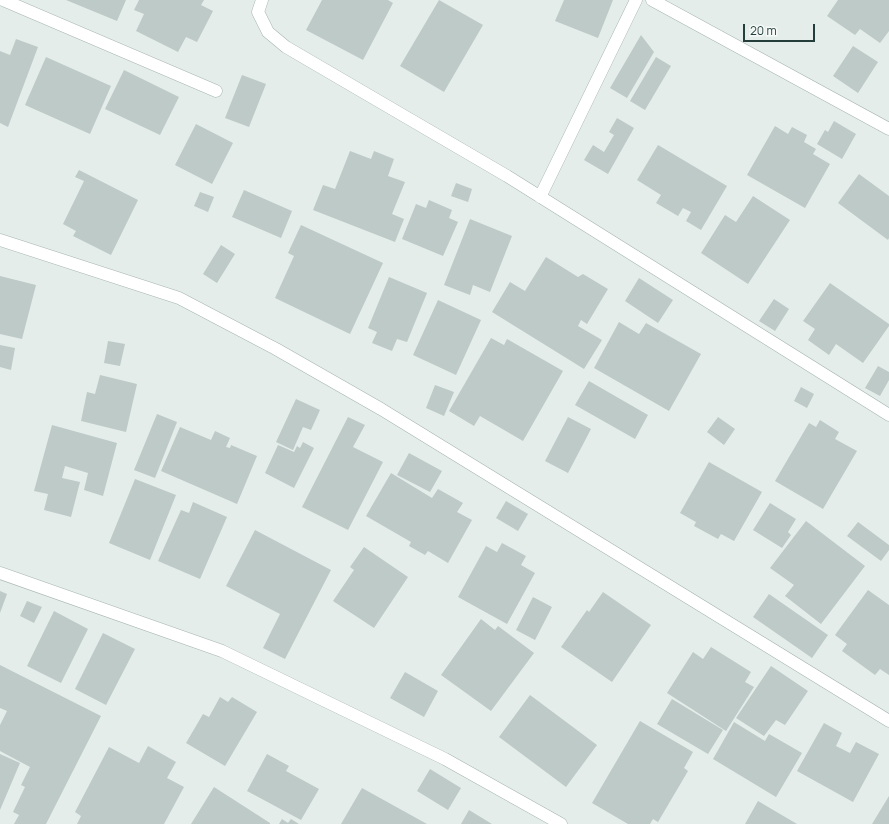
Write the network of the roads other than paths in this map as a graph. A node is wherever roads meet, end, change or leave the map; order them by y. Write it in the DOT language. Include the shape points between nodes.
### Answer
graph roads {
  1 [pos="3,0"];
  2 [pos="262,0"];
  3 [pos="636,0"];
  4 [pos="652,0"];
  5 [pos="216,91"];
  6 [pos="889,129"];
  7 [pos="540,197"];
  8 [pos="0,240"];
  9 [pos="889,415"];
  10 [pos="0,573"];
  11 [pos="889,720"];
  12 [pos="561,824"];
  1 -- 5 [label="street"];
  2 -- 7 [label="street" via="258,12 268,32 286,47"];
  3 -- 7 [label="street"];
  4 -- 6 [label="street"];
  7 -- 9 [label="street"];
  8 -- 11 [label="street" via="178,298 276,349 388,414"];
  10 -- 12 [label="street" via="222,652 445,759"];
}
